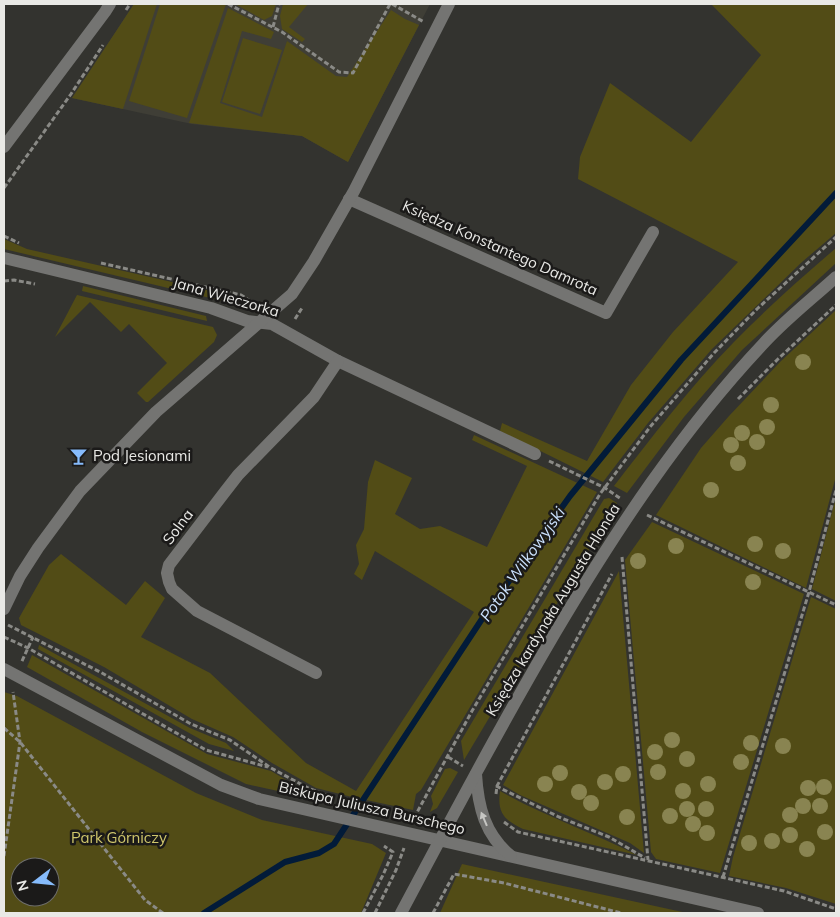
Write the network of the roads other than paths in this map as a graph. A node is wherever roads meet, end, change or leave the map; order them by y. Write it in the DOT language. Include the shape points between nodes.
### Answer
graph roads {
  1 [pos="110,4"];
  2 [pos="449,4"];
  3 [pos="4,147"];
  4 [pos="350,199"];
  5 [pos="653,232"];
  6 [pos="4,258"];
  7 [pos="836,278"];
  8 [pos="259,323"];
  9 [pos="338,361"];
  10 [pos="535,454"];
  11 [pos="4,609"];
  12 [pos="4,669"];
  13 [pos="316,673"];
  14 [pos="476,774"];
  15 [pos="439,841"];
  16 [pos="511,856"];
  17 [pos="725,910"];
  18 [pos="401,913"];
  19 [pos="758,913"];
  1 -- 3 [label="street"];
  2 -- 4 [label="street"];
  4 -- 5 [label="street, Księdza Konstantego Damrota" via="606,313"];
  4 -- 8 [label="street" via="292,294"];
  6 -- 8 [label="street, Jana Wieczorka" via="211,308 247,322"];
  7 -- 14 [label="street, Księdza kardynała Augusta Hlonda" via="765,342 669,456 594,568"];
  8 -- 9 [label="street, Jana Wieczorka" via="272,324"];
  8 -- 11 [label="street" via="156,412 80,491 38,548"];
  9 -- 10 [label="street, Jana Wieczorka"];
  9 -- 13 [label="street, Solna" via="314,397 224,493 169,565 167,573 172,589 196,611"];
  12 -- 15 [label="street, Biskupa Juliusza Burschego" via="221,785 259,799"];
  14 -- 15 [label="street, Księdza kardynała Augusta Hlonda"];
  16 -- 14 [label="street, one-way" via="495,840 484,820"];
  15 -- 16 [label="street, Biskupa Juliusza Burschego"];
  15 -- 18 [label="street, Księdza kardynała Augusta Hlonda"];
  16 -- 17 [label="street, Biskupa Juliusza Burschego"];
  17 -- 19 [label="street, Biskupa Juliusza Burschego"];
}
